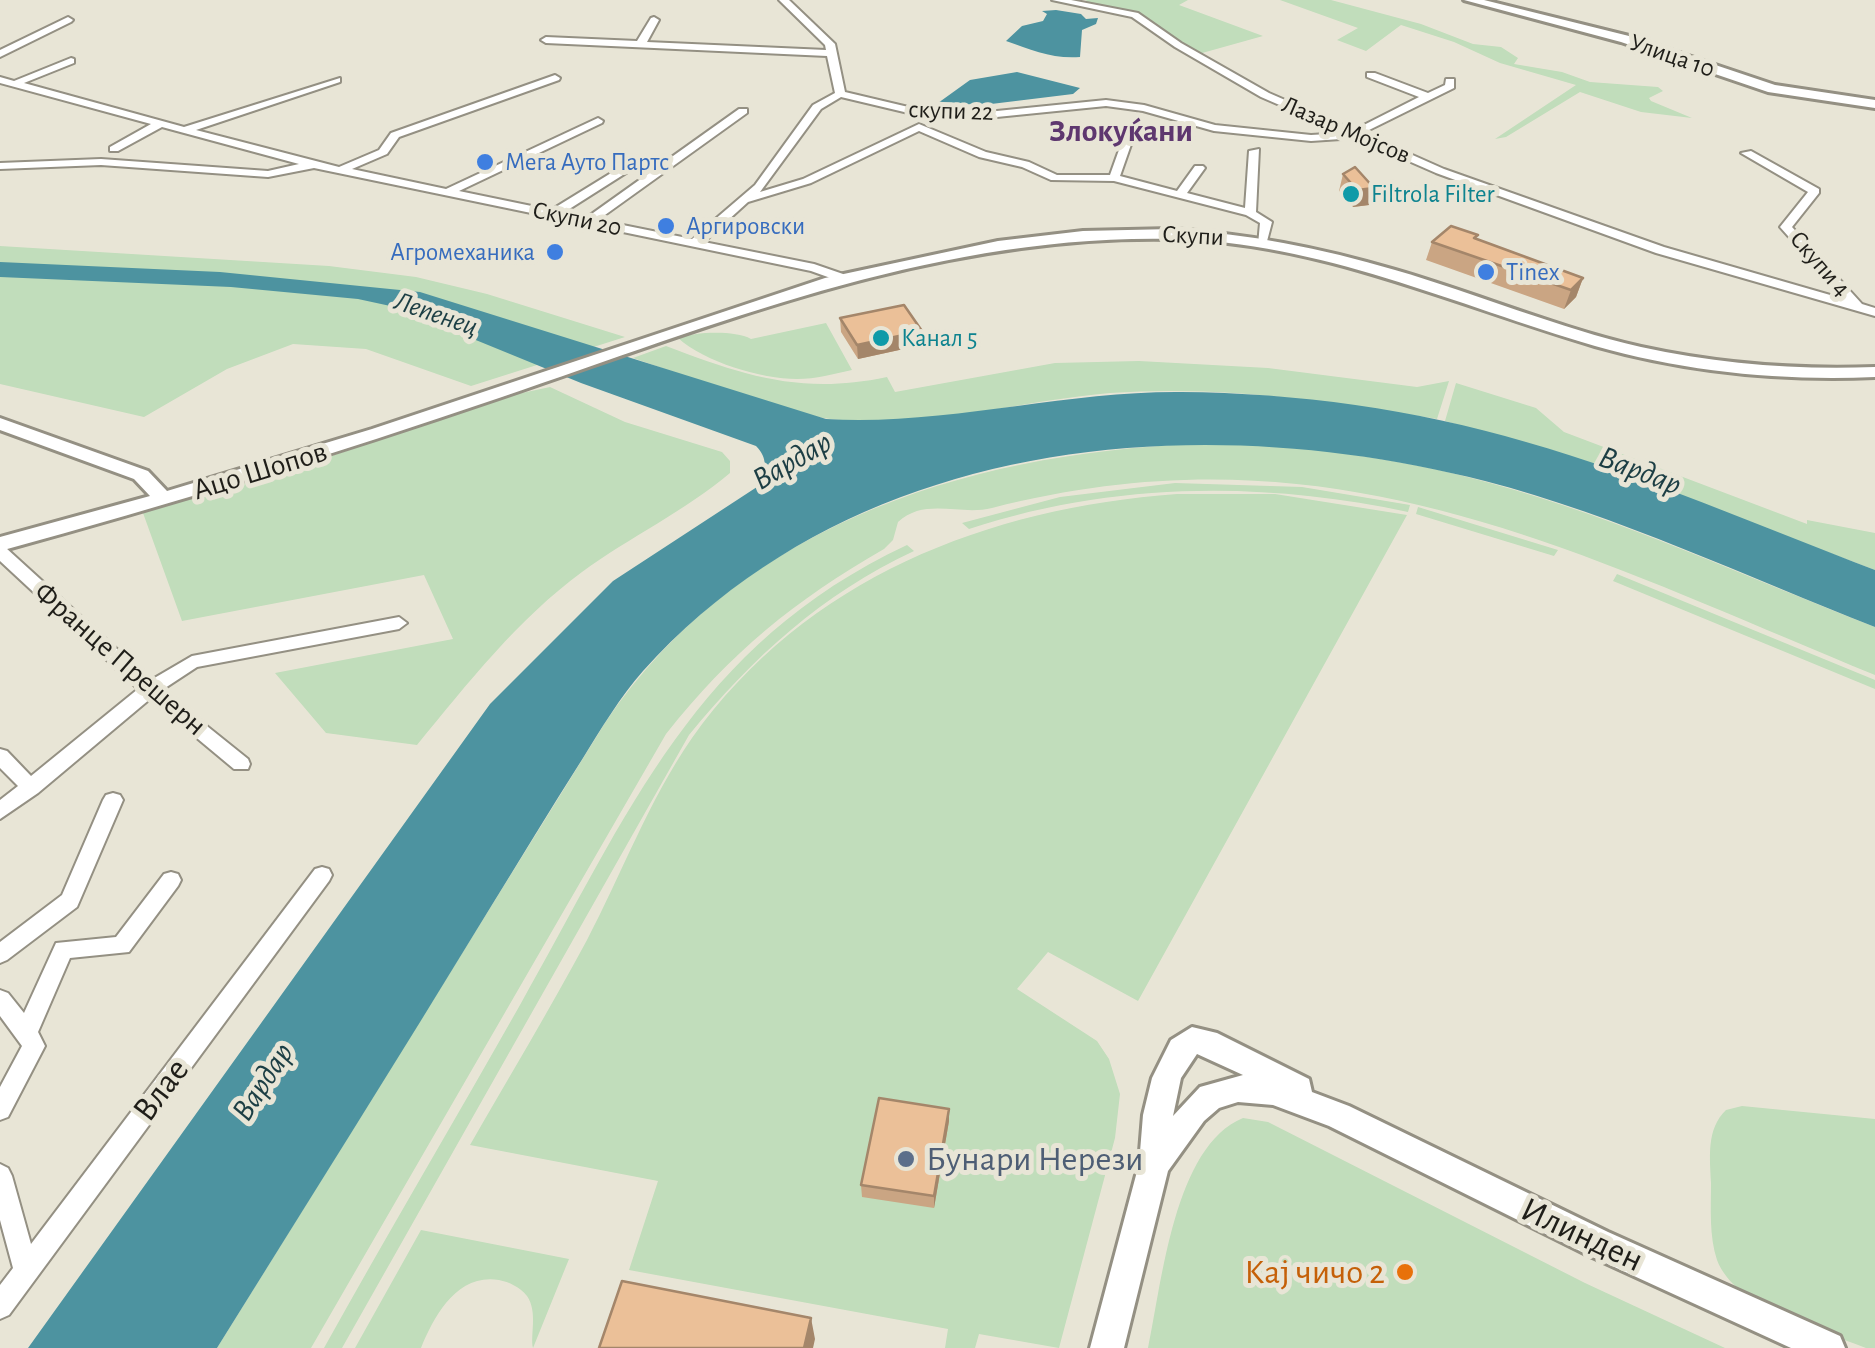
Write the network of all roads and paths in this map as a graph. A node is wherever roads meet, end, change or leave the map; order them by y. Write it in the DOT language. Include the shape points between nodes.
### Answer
graph roads {
  1 [pos="784,0"];
  2 [pos="1057,0"];
  3 [pos="1470,0"];
  4 [pos="68,20"];
  5 [pos="654,20"];
  6 [pos="546,40"];
  7 [pos="640,45"];
  8 [pos="834,53"];
  9 [pos="0,54"];
  10 [pos="71,61"];
  11 [pos="1371,75"];
  12 [pos="555,78"];
  13 [pos="0,80"];
  14 [pos="336,80"];
  15 [pos="1450,80"];
  16 [pos="14,84"];
  17 [pos="840,94"];
  18 [pos="1428,97"];
  19 [pos="1875,104"];
  20 [pos="743,111"];
  21 [pos="598,120"];
  22 [pos="920,120"];
  23 [pos="158,125"];
  24 [pos="182,131"];
  25 [pos="1357,134"];
  26 [pos="395,135"];
  27 [pos="1129,136"];
  28 [pos="370,144"];
  29 [pos="114,149"];
  30 [pos="1255,151"];
  31 [pos="1746,152"];
  32 [pos="613,164"];
  33 [pos="314,165"];
  34 [pos="0,166"];
  35 [pos="1200,168"];
  36 [pos="340,170"];
  37 [pos="1114,178"];
  38 [pos="448,192"];
  39 [pos="1181,193"];
  40 [pos="744,200"];
  41 [pos="1250,212"];
  42 [pos="553,214"];
  43 [pos="589,221"];
  44 [pos="696,242"];
  45 [pos="1262,242"];
  46 [pos="840,277"];
  47 [pos="1857,306"];
  48 [pos="1875,312"];
  49 [pos="1875,372"];
  50 [pos="516,386"];
  51 [pos="0,424"];
  52 [pos="164,500"];
  53 [pos="0,544"];
  54 [pos="0,552"];
  55 [pos="399,623"];
  56 [pos="150,690"];
  57 [pos="0,756"];
  58 [pos="241,764"];
  59 [pos="31,788"];
  60 [pos="113,800"];
  61 [pos="0,811"];
  62 [pos="322,874"];
  63 [pos="172,880"];
  64 [pos="0,954"];
  65 [pos="0,1000"];
  66 [pos="27,1032"];
  67 [pos="0,1109"];
  68 [pos="1338,1116"];
  69 [pos="1154,1164"];
  70 [pos="0,1176"];
  71 [pos="26,1271"];
  72 [pos="0,1306"];
  73 [pos="1108,1348"];
  74 [pos="1828,1348"];
  1 -- 8 [label="street"];
  2 -- 25 [label="street, Лазар Мојсов" via="1138,16 1244,84"];
  3 -- 19 [label="street, Улица 10" via="1625,38 1773,90"];
  4 -- 9 [label="street"];
  5 -- 7 [label="street"];
  6 -- 7 [label="street"];
  7 -- 8 [label="street"];
  8 -- 17 [label="street"];
  10 -- 16 [label="street"];
  11 -- 18 [label="street"];
  12 -- 26 [label="street"];
  13 -- 16 [label="street, Скупи 20"];
  14 -- 24 [label="street"];
  15 -- 18 [label="street"];
  16 -- 23 [label="street, Скупи 20"];
  17 -- 22 [label="street, скупи 22"];
  17 -- 40 [label="street" via="817,107"];
  18 -- 25 [label="street"];
  20 -- 43 [label="street"];
  21 -- 38 [label="street"];
  22 -- 25 [label="street, скупи 22" via="1106,103 1214,128 1310,138"];
  22 -- 37 [label="street" via="984,155 1055,178"];
  22 -- 40 [label="street" via="807,182"];
  23 -- 24 [label="street, Скупи 20"];
  23 -- 29 [label="street"];
  24 -- 33 [label="street, Скупи 20"];
  25 -- 47 [label="street, Лазар Мојсов" via="1440,172 1644,244"];
  26 -- 28 [label="street"];
  26 -- 36 [label="street" via="383,152"];
  27 -- 37 [label="street"];
  30 -- 41 [label="street"];
  31 -- 47 [label="street, Cкупи 4" via="1814,191 1786,226"];
  32 -- 42 [label="street" via="630,166"];
  33 -- 34 [label="street, Скупи 20" via="268,174 100,162"];
  33 -- 36 [label="street, Скупи 20"];
  35 -- 39 [label="street"];
  36 -- 38 [label="street, Скупи 20"];
  37 -- 39 [label="street"];
  38 -- 42 [label="street, Скупи 20"];
  39 -- 41 [label="street"];
  40 -- 44 [label="street"];
  41 -- 45 [label="street" via="1266,222"];
  42 -- 43 [label="street, Скупи 20"];
  43 -- 44 [label="street, Скупи 20"];
  44 -- 46 [label="street, Скупи 20"];
  45 -- 46 [label="street, Скупи" via="1178,234 1064,236"];
  45 -- 49 [label="street, Скупи" via="1376,267 1662,356 1787,373"];
  46 -- 50 [label="street, Скупи"];
  47 -- 48 [label="street, Лазар Мојсов"];
  50 -- 52 [label="street, Ацо Шопов"];
  51 -- 52 [label="street" via="142,475"];
  52 -- 53 [label="street, Ацо Шопов"];
  54 -- 56 [label="street, Франце Прешерн"];
  55 -- 56 [label="street" via="192,662"];
  56 -- 58 [label="street, Франце Прешерн"];
  56 -- 59 [label="street"];
  57 -- 59 [label="street"];
  59 -- 61 [label="street"];
  60 -- 64 [label="street" via="70,901"];
  62 -- 71 [label="street, Влае"];
  63 -- 66 [label="street" via="122,946 63,949"];
  65 -- 66 [label="street"];
  66 -- 67 [label="street" via="34,1046"];
  68 -- 69 [label="street, Илинден" via="1273,1090 1229,1089 1202,1103"];
  68 -- 69 [label="street, Илинден" via="1261,1068 1192,1040 1172,1063 1154,1135"];
  68 -- 74 [label="street, Илинден"];
  69 -- 73 [label="street"];
  70 -- 71 [label="street"];
  71 -- 72 [label="street, Влае"];
}
